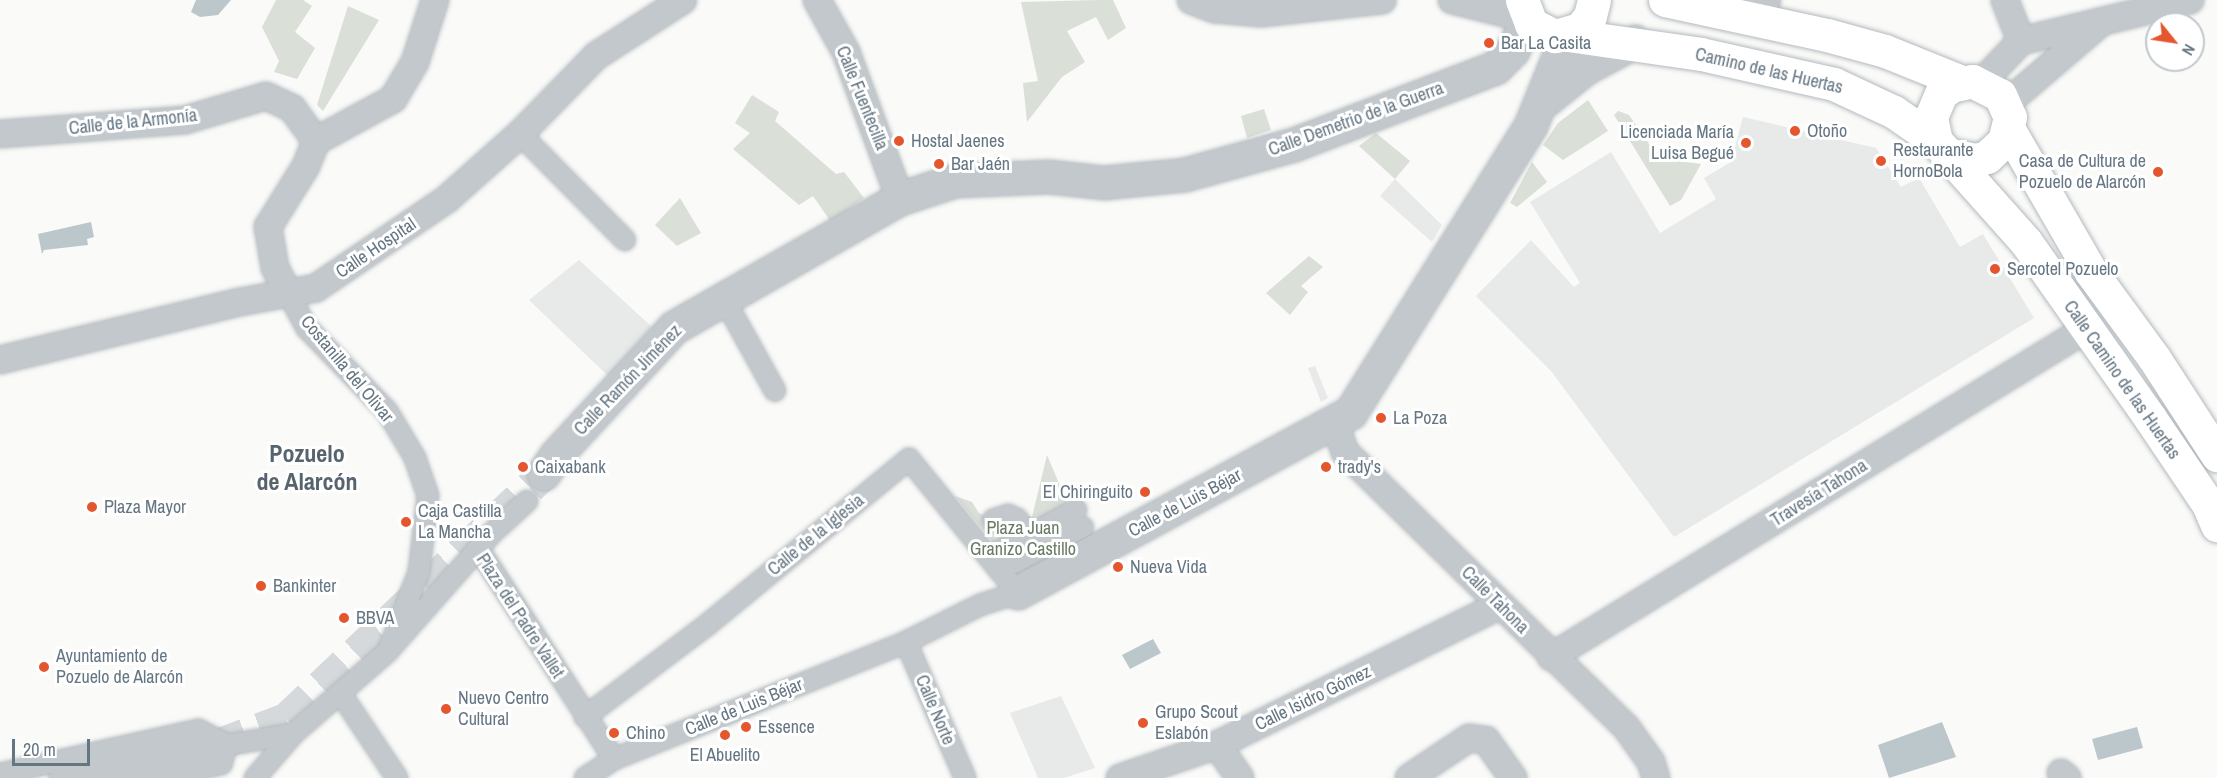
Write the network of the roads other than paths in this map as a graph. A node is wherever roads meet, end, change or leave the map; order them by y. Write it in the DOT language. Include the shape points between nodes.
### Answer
graph roads {
  1 [pos="435,0"];
  2 [pos="682,0"];
  3 [pos="817,0"];
  4 [pos="1191,0"];
  5 [pos="1382,0"];
  6 [pos="1452,0"];
  7 [pos="1594,0"];
  8 [pos="1665,0"];
  9 [pos="2005,0"];
  10 [pos="2190,0"];
  11 [pos="1757,8"];
  12 [pos="1525,10"];
  13 [pos="2101,23"];
  14 [pos="1568,35"];
  15 [pos="2020,41"];
  16 [pos="1635,42"];
  17 [pos="1972,82"];
  18 [pos="1544,102"];
  19 [pos="2008,117"];
  20 [pos="0,134"];
  21 [pos="520,134"];
  22 [pos="316,141"];
  23 [pos="1944,148"];
  24 [pos="889,205"];
  25 [pos="625,240"];
  26 [pos="288,293"];
  27 [pos="723,297"];
  28 [pos="2086,328"];
  29 [pos="1,355"];
  30 [pos="776,391"];
  31 [pos="1335,423"];
  32 [pos="2217,455"];
  33 [pos="544,474"];
  34 [pos="527,501"];
  35 [pos="993,520"];
  36 [pos="2217,525"];
  37 [pos="1029,535"];
  38 [pos="478,548"];
  39 [pos="1002,573"];
  40 [pos="1500,605"];
  41 [pos="906,642"];
  42 [pos="388,651"];
  43 [pos="1551,657"];
  44 [pos="341,694"];
  45 [pos="585,717"];
  46 [pos="293,734"];
  47 [pos="1216,745"];
  48 [pos="213,749"];
  49 [pos="614,759"];
  50 [pos="0,774"];
  51 [pos="66,778"];
  52 [pos="157,778"];
  53 [pos="255,778"];
  54 [pos="397,778"];
  55 [pos="585,778"];
  56 [pos="965,778"];
  57 [pos="1120,778"];
  58 [pos="1240,778"];
  59 [pos="1409,778"];
  60 [pos="1513,778"];
  61 [pos="1656,778"];
  1 -- 22 [label="street" via="415,62 393,99"];
  2 -- 21 [label="street, Calle Hospital" via="596,56"];
  3 -- 24 [label="street, Calle Fuentecilla" via="846,52"];
  4 -- 5 [label="street" via="1215,9 1261,13"];
  6 -- 12 [label="street"];
  7 -- 14 [label="main road" via="1586,23"];
  8 -- 11 [label="main road"];
  9 -- 15 [label="street"];
  10 -- 13 [label="street"];
  11 -- 17 [label="main road"];
  12 -- 14 [label="main road, Camino de las Huertas" via="1543,33"];
  12 -- 24 [label="street, Calle Demetrio de la Guerra" via="1513,51 1496,68 1294,145 1185,175 1104,183 1049,177 956,181"];
  13 -- 15 [label="street"];
  13 -- 19 [label="street"];
  14 -- 16 [label="main road, Camino de las Huertas"];
  14 -- 18 [label="street, Calle de Luis Béjar"];
  15 -- 17 [label="street"];
  16 -- 18 [label="street" via="1585,69"];
  16 -- 23 [label="main road, Camino de las Huertas" via="1834,84 1894,112"];
  17 -- 19 [label="main road" via="2000,94"];
  17 -- 23 [label="main road" via="1946,90 1934,105 1931,117"];
  18 -- 31 [label="street, Calle de Luis Béjar" via="1363,398 1351,413"];
  19 -- 23 [label="main road" via="2004,141 1987,157 1975,160"];
  19 -- 32 [label="main road, Calle Camino de las Huertas" via="2091,272 2154,358"];
  20 -- 22 [label="street, Calle de la Armonía" via="185,120 266,96 292,108"];
  21 -- 25 [label="street"];
  21 -- 26 [label="street, Calle Hospital" via="447,200 340,274 316,288"];
  22 -- 26 [label="street" via="306,166 268,227 274,268"];
  23 -- 28 [label="main road, Calle Camino de las Huertas" via="2026,242"];
  24 -- 27 [label="street, Calle Ramón Jiménez" via="859,226"];
  26 -- 29 [label="street, Calle Hospital"];
  26 -- 42 [label="street, Costanilla del Olivar" via="307,328 387,411 415,458 428,495 419,572"];
  27 -- 30 [label="street"];
  27 -- 33 [label="street, Calle Ramón Jiménez" via="674,328 556,456"];
  28 -- 36 [label="main road, Calle Camino de las Huertas" via="2163,437"];
  28 -- 43 [label="street, Travesía Tahona"];
  31 -- 39 [label="street, Calle de Luis Béjar"];
  31 -- 40 [label="street, Calle Tahona" via="1345,452"];
  34 -- 38 [label="street"];
  35 -- 37 [label="street" via="1008,515 1017,519"];
  37 -- 39 [label="street"];
  37 -- 39 [label="street" via="1079,519"];
  38 -- 42 [label="street, Plaza del Padre Vallet"];
  38 -- 45 [label="street, Plaza del Padre Vallet"];
  39 -- 41 [label="street, Calle de Luis Béjar" via="980,604"];
  39 -- 45 [label="street, Calle de la Iglesia" via="909,459 706,625"];
  40 -- 43 [label="street, Calle Tahona"];
  40 -- 47 [label="street, Calle Isidro Gómez"];
  41 -- 49 [label="street, Calle de Luis Béjar"];
  41 -- 56 [label="street, Calle Norte"];
  42 -- 44 [label="street, Plaza del Padre Vallet"];
  43 -- 61 [label="street, Calle Tahona" via="1626,727 1651,762"];
  44 -- 46 [label="street, Plaza del Padre Vallet"];
  44 -- 54 [label="street"];
  45 -- 49 [label="street, Plaza del Padre Vallet"];
  46 -- 48 [label="street"];
  46 -- 53 [label="street, Plaza del Padre Vallet"];
  47 -- 57 [label="street, Calle Isidro Gómez"];
  47 -- 58 [label="street"];
  48 -- 50 [label="street" via="199,730"];
  48 -- 51 [label="street"];
  48 -- 52 [label="street" via="220,764"];
  49 -- 55 [label="street"];
  59 -- 60 [label="street" via="1469,738 1486,740"];
}
